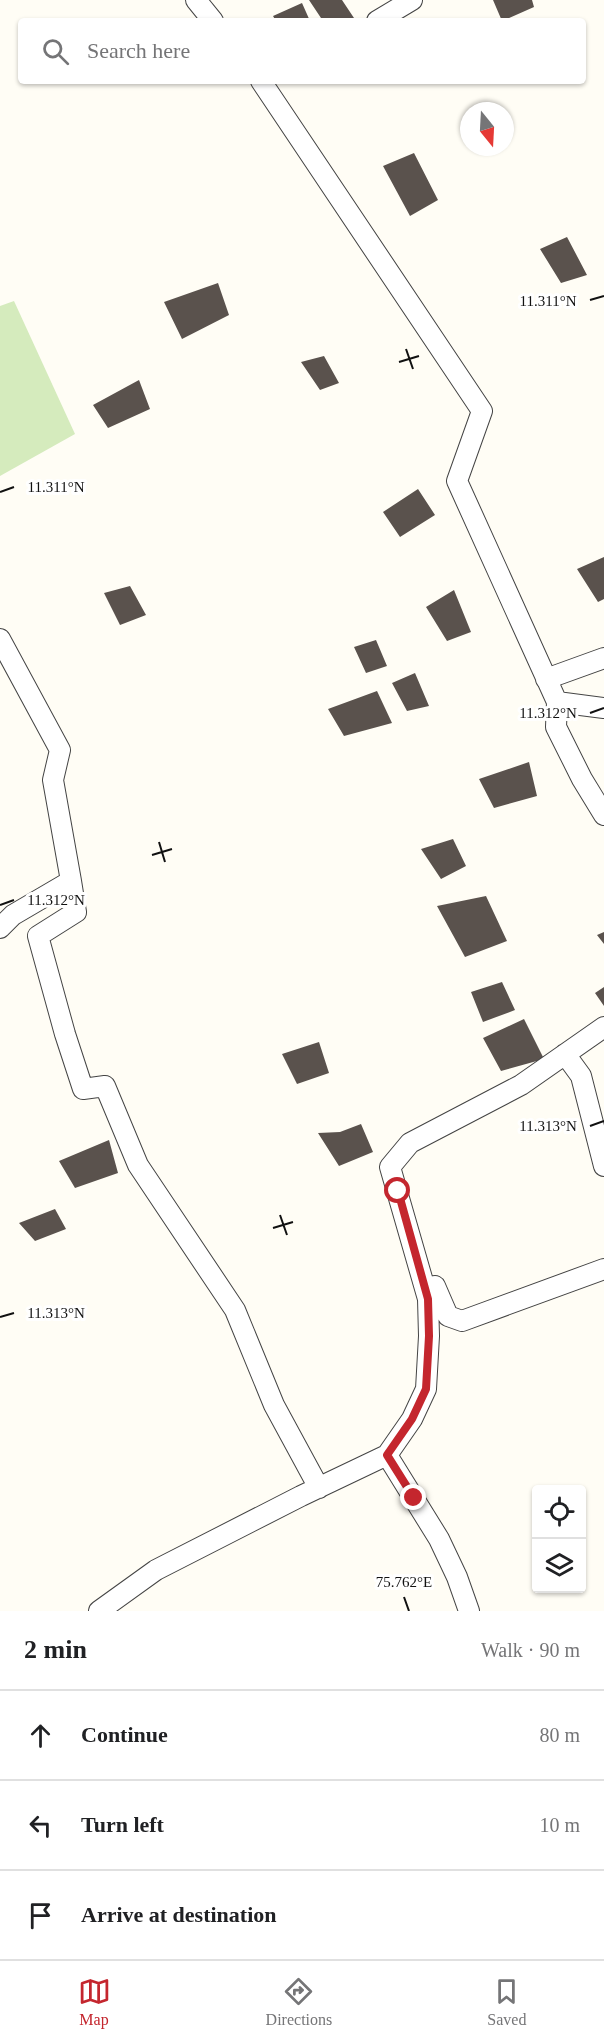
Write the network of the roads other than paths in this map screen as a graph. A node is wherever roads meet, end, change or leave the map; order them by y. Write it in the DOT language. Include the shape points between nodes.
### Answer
graph roads {
  1 [pos="196,0"];
  2 [pos="412,0"];
  3 [pos="211,18"];
  4 [pos="382,18"];
  5 [pos="270,84"];
  6 [pos="0,639"];
  7 [pos="604,658"];
  8 [pos="546,679"];
  9 [pos="557,702"];
  10 [pos="604,708"];
  11 [pos="604,815"];
  12 [pos="70,881"];
  13 [pos="0,928"];
  14 [pos="604,1027"];
  15 [pos="565,1054"];
  16 [pos="604,1166"];
  17 [pos="604,1269"];
  18 [pos="425,1288"];
  19 [pos="387,1455"];
  20 [pos="319,1488"];
  21 [pos="99,1611"];
  22 [pos="468,1611"];
  1 -- 3 [label="street"];
  2 -- 4 [label="street"];
  5 -- 8 [label="street" via="482,411 457,481"];
  6 -- 12 [label="street" via="60,750 53,780"];
  7 -- 8 [label="street"];
  8 -- 9 [label="street"];
  9 -- 10 [label="street"];
  9 -- 11 [label="street" via="556,727"];
  12 -- 13 [label="street" via="13,915"];
  12 -- 20 [label="street" via="76,912 38,936 83,1089 105,1086 138,1165 235,1310 274,1405"];
  14 -- 15 [label="street"];
  15 -- 16 [label="street" via="581,1076"];
  15 -- 18 [label="street" via="520,1085 410,1143 390,1167"];
  17 -- 18 [label="street" via="462,1321 448,1316 435,1286"];
  18 -- 19 [label="street" via="429,1336 426,1389 412,1419"];
  19 -- 20 [label="street"];
  19 -- 22 [label="street" via="440,1539"];
  20 -- 21 [label="street" via="156,1570"];
}
